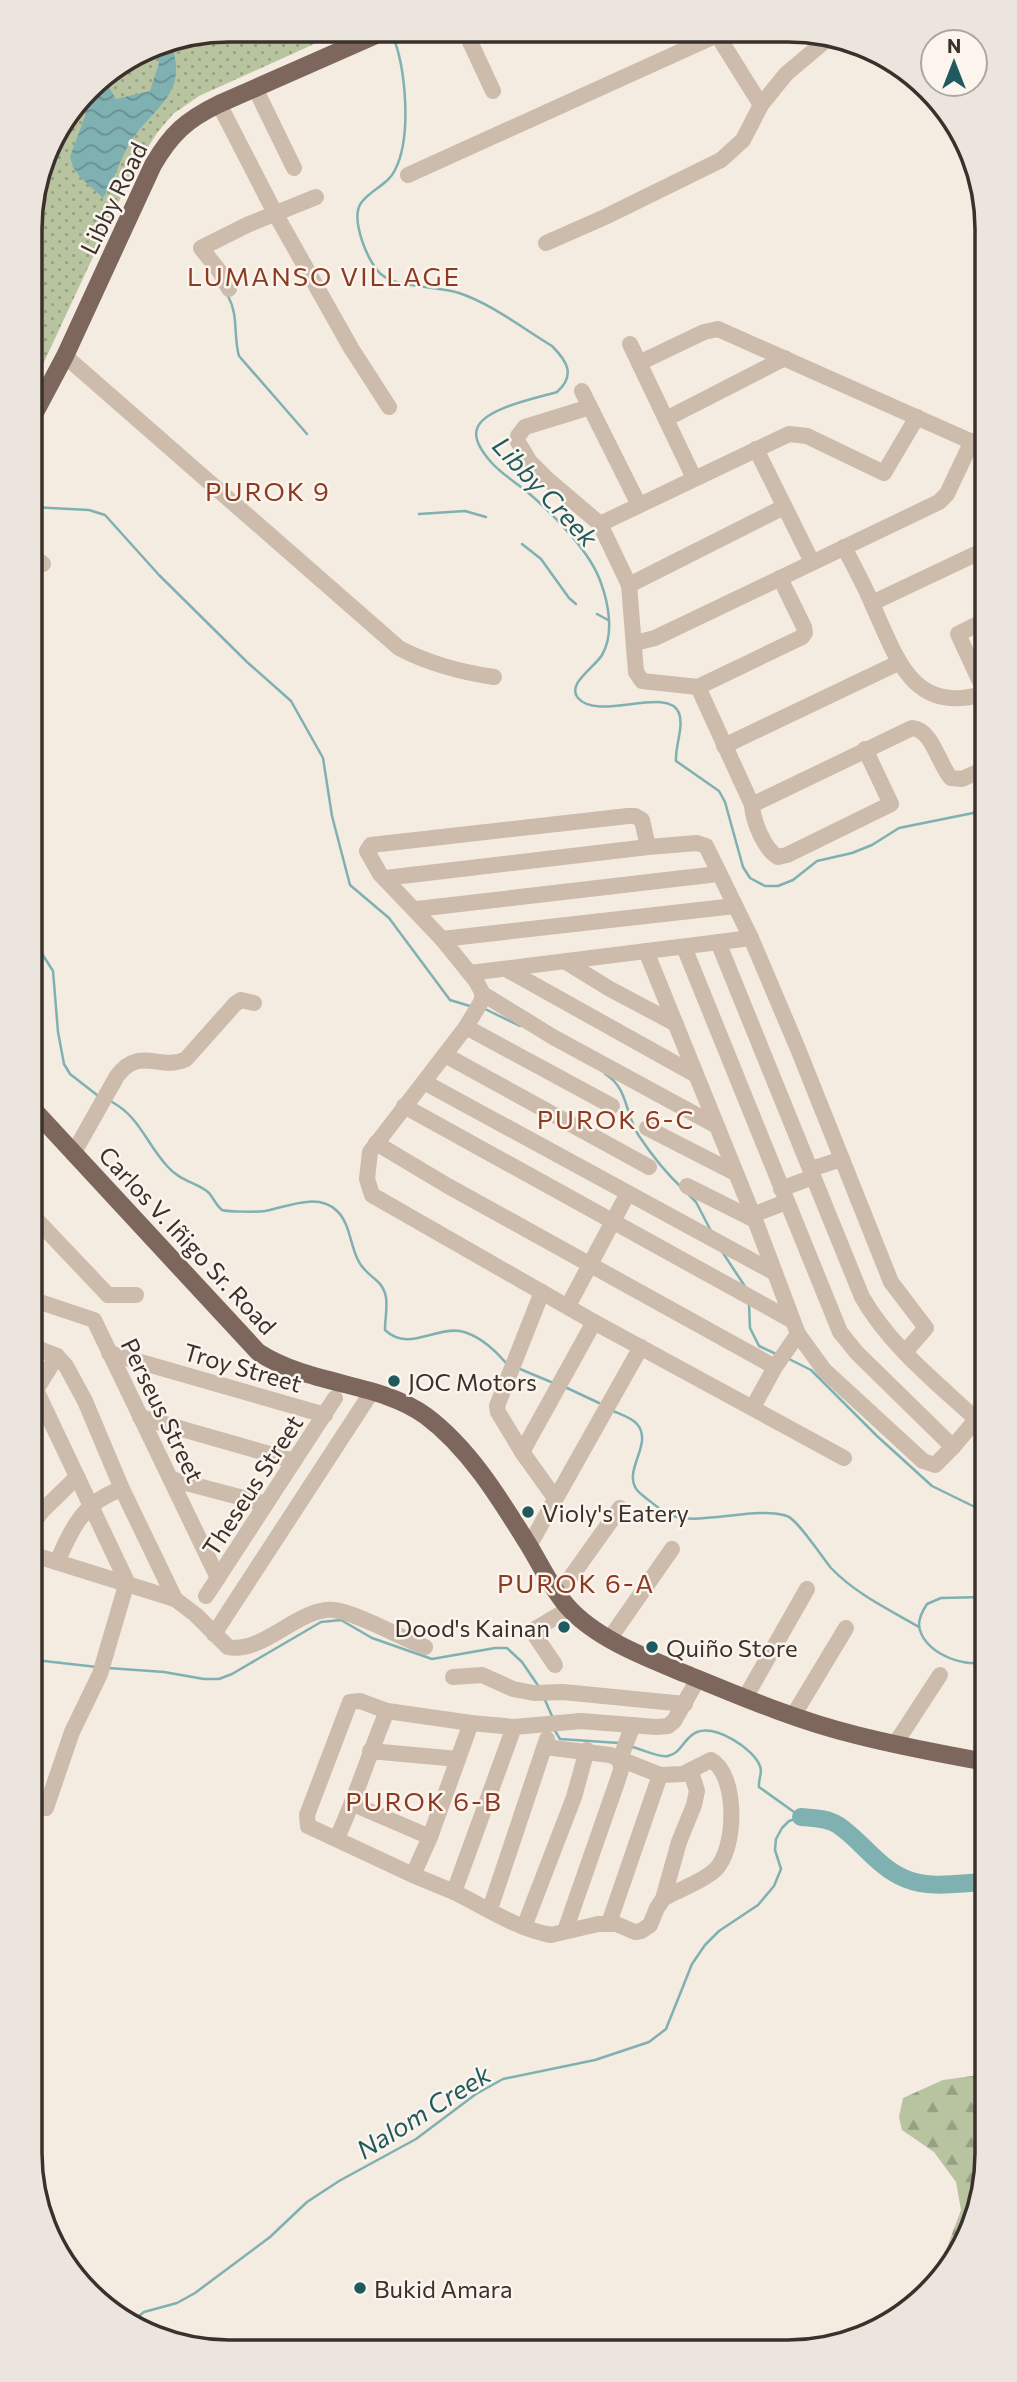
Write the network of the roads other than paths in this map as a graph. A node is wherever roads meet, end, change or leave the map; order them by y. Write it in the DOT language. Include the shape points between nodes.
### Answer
graph roads {
  1 [pos="361,42"];
  2 [pos="470,42"];
  3 [pos="699,42"];
  4 [pos="722,42"];
  5 [pos="820,45"];
  6 [pos="256,88"];
  7 [pos="493,91"];
  8 [pos="219,104"];
  9 [pos="761,105"];
  10 [pos="294,168"];
  11 [pos="408,175"];
  12 [pos="316,197"];
  13 [pos="275,213"];
  14 [pos="546,243"];
  15 [pos="229,289"];
  16 [pos="630,344"];
  17 [pos="65,356"];
  18 [pos="785,358"];
  19 [pos="639,363"];
  20 [pos="582,391"];
  21 [pos="42,399"];
  22 [pos="389,407"];
  23 [pos="590,407"];
  24 [pos="918,417"];
  25 [pos="666,419"];
  26 [pos="975,442"];
  27 [pos="975,446"];
  28 [pos="756,449"];
  29 [pos="694,478"];
  30 [pos="639,505"];
  31 [pos="784,507"];
  32 [pos="600,524"];
  33 [pos="844,547"];
  34 [pos="975,554"];
  35 [pos="812,562"];
  36 [pos="780,578"];
  37 [pos="629,585"];
  38 [pos="872,603"];
  39 [pos="975,626"];
  40 [pos="635,643"];
  41 [pos="898,663"];
  42 [pos="975,670"];
  43 [pos="494,677"];
  44 [pos="698,687"];
  45 [pos="975,695"];
  46 [pos="724,746"];
  47 [pos="865,749"];
  48 [pos="975,773"];
  49 [pos="752,805"];
  50 [pos="648,848"];
  51 [pos="718,874"];
  52 [pos="385,878"];
  53 [pos="735,906"];
  54 [pos="417,909"];
  55 [pos="751,938"];
  56 [pos="442,939"];
  57 [pos="718,942"];
  58 [pos="684,947"];
  59 [pos="646,951"];
  60 [pos="566,962"];
  61 [pos="506,969"];
  62 [pos="470,973"];
  63 [pos="254,1003"];
  64 [pos="476,1009"];
  65 [pos="676,1024"];
  66 [pos="445,1055"];
  67 [pos="696,1075"];
  68 [pos="424,1082"];
  69 [pos="404,1106"];
  70 [pos="612,1106"];
  71 [pos="715,1125"];
  72 [pos="42,1126"];
  73 [pos="647,1128"];
  74 [pos="376,1143"];
  75 [pos="73,1154"];
  76 [pos="842,1159"];
  77 [pos="649,1167"];
  78 [pos="735,1173"];
  79 [pos="812,1173"];
  80 [pos="687,1186"];
  81 [pos="628,1193"];
  82 [pos="784,1196"];
  83 [pos="754,1218"];
  84 [pos="612,1223"];
  85 [pos="42,1225"];
  86 [pos="590,1265"];
  87 [pos="775,1273"];
  88 [pos="542,1292"];
  89 [pos="108,1295"];
  90 [pos="136,1295"];
  91 [pos="42,1303"];
  92 [pos="568,1306"];
  93 [pos="94,1320"];
  94 [pos="594,1322"];
  95 [pos="795,1327"];
  96 [pos="641,1347"];
  97 [pos="42,1350"];
  98 [pos="905,1352"];
  99 [pos="109,1353"];
  100 [pos="57,1356"];
  101 [pos="780,1360"];
  102 [pos="42,1380"];
  103 [pos="371,1393"];
  104 [pos="335,1398"];
  105 [pos="42,1405"];
  106 [pos="753,1407"];
  107 [pos="975,1410"];
  108 [pos="325,1415"];
  109 [pos="141,1417"];
  110 [pos="975,1422"];
  111 [pos="953,1447"];
  112 [pos="522,1452"];
  113 [pos="845,1458"];
  114 [pos="294,1461"];
  115 [pos="77,1477"];
  116 [pos="171,1479"];
  117 [pos="122,1489"];
  118 [pos="555,1498"];
  119 [pos="266,1504"];
  120 [pos="90,1505"];
  121 [pos="620,1508"];
  122 [pos="42,1513"];
  123 [pos="529,1546"];
  124 [pos="672,1549"];
  125 [pos="42,1557"];
  126 [pos="57,1562"];
  127 [pos="218,1578"];
  128 [pos="127,1582"];
  129 [pos="807,1590"];
  130 [pos="206,1596"];
  131 [pos="175,1599"];
  132 [pos="564,1602"];
  133 [pos="846,1628"];
  134 [pos="214,1634"];
  135 [pos="610,1638"];
  136 [pos="425,1647"];
  137 [pos="555,1665"];
  138 [pos="940,1675"];
  139 [pos="453,1677"];
  140 [pos="698,1679"];
  141 [pos="745,1698"];
  142 [pos="685,1704"];
  143 [pos="387,1712"];
  144 [pos="793,1716"];
  145 [pos="471,1723"];
  146 [pos="550,1724"];
  147 [pos="514,1727"];
  148 [pos="633,1727"];
  149 [pos="895,1744"];
  150 [pos="545,1747"];
  151 [pos="587,1750"];
  152 [pos="370,1751"];
  153 [pos="621,1756"];
  154 [pos="458,1759"];
  155 [pos="975,1760"];
  156 [pos="691,1772"];
  157 [pos="660,1775"];
  158 [pos="353,1804"];
  159 [pos="46,1808"];
  160 [pos="430,1837"];
  161 [pos="337,1839"];
  162 [pos="413,1875"];
  163 [pos="454,1892"];
  164 [pos="663,1899"];
  165 [pos="490,1909"];
  166 [pos="609,1923"];
  167 [pos="524,1927"];
  168 [pos="565,1931"];
  1 -- 6 [label="main road, Libby Road"];
  2 -- 7 [label="street"];
  3 -- 11 [label="street"];
  4 -- 9 [label="street"];
  5 -- 9 [label="street" via="786,74"];
  6 -- 8 [label="main road, Libby Road"];
  6 -- 10 [label="street"];
  8 -- 13 [label="street"];
  8 -- 17 [label="main road, Libby Road" via="194,117 164,146"];
  9 -- 14 [label="street" via="743,140 721,160"];
  12 -- 13 [label="street"];
  13 -- 15 [label="street" via="201,248"];
  13 -- 22 [label="street"];
  16 -- 19 [label="street"];
  17 -- 21 [label="main road, Libby Road"];
  17 -- 43 [label="street" via="399,648 427,662"];
  18 -- 19 [label="street" via="714,329"];
  18 -- 24 [label="street"];
  18 -- 25 [label="street"];
  19 -- 25 [label="street"];
  20 -- 23 [label="street"];
  23 -- 30 [label="street"];
  23 -- 32 [label="street" via="525,427 518,442 530,462"];
  24 -- 26 [label="street"];
  24 -- 28 [label="street" via="884,473 802,434 783,436"];
  25 -- 29 [label="street"];
  27 -- 33 [label="street" via="939,502"];
  28 -- 29 [label="street"];
  28 -- 31 [label="street"];
  29 -- 30 [label="street"];
  30 -- 32 [label="street"];
  31 -- 35 [label="street"];
  31 -- 37 [label="street"];
  32 -- 37 [label="street"];
  33 -- 35 [label="street"];
  33 -- 38 [label="street"];
  34 -- 38 [label="street"];
  35 -- 36 [label="street"];
  36 -- 40 [label="street" via="655,638"];
  36 -- 44 [label="street" via="804,635"];
  37 -- 40 [label="street"];
  38 -- 41 [label="street"];
  39 -- 42 [label="street" via="958,634"];
  40 -- 44 [label="street" via="636,672 642,681"];
  41 -- 45 [label="street" via="914,682 937,696"];
  41 -- 46 [label="street"];
  44 -- 46 [label="street"];
  46 -- 49 [label="street"];
  47 -- 48 [label="street" via="916,728 926,734 951,778"];
  47 -- 49 [label="street"];
  47 -- 49 [label="street" via="891,804 868,816 778,857 756,823"];
  50 -- 51 [label="street" via="702,843 709,848"];
  50 -- 52 [label="street"];
  50 -- 52 [label="street" via="642,820 635,816 371,845 368,856"];
  51 -- 53 [label="street"];
  51 -- 54 [label="street"];
  52 -- 54 [label="street"];
  53 -- 55 [label="street"];
  53 -- 56 [label="street"];
  54 -- 56 [label="street"];
  55 -- 57 [label="street"];
  55 -- 76 [label="street"];
  56 -- 62 [label="street"];
  57 -- 58 [label="street"];
  57 -- 79 [label="street"];
  58 -- 59 [label="street"];
  58 -- 82 [label="street"];
  59 -- 60 [label="street"];
  59 -- 65 [label="street"];
  60 -- 61 [label="street"];
  60 -- 65 [label="street"];
  61 -- 62 [label="street"];
  61 -- 67 [label="street"];
  62 -- 64 [label="street"];
  63 -- 75 [label="street" via="241,1000 235,1004 178,1063 143,1059 126,1065"];
  64 -- 66 [label="street"];
  64 -- 70 [label="street"];
  64 -- 71 [label="street" via="553,1037"];
  65 -- 67 [label="street"];
  66 -- 68 [label="street"];
  66 -- 77 [label="street"];
  67 -- 71 [label="street"];
  68 -- 69 [label="street"];
  68 -- 81 [label="street"];
  69 -- 74 [label="street"];
  69 -- 84 [label="street"];
  71 -- 78 [label="street"];
  72 -- 75 [label="main road, Carlos V. Iñigo Sr. Road"];
  73 -- 78 [label="street"];
  74 -- 86 [label="street"];
  74 -- 88 [label="street" via="367,1164 372,1195"];
  75 -- 103 [label="main road, Carlos V. Iñigo Sr. Road" via="258,1352 296,1372"];
  76 -- 79 [label="street"];
  76 -- 98 [label="street" via="891,1282 926,1328"];
  78 -- 83 [label="street"];
  79 -- 82 [label="street"];
  79 -- 98 [label="street" via="862,1297"];
  80 -- 83 [label="street"];
  81 -- 84 [label="street"];
  81 -- 87 [label="street"];
  82 -- 83 [label="street"];
  82 -- 111 [label="street" via="846,1342"];
  83 -- 87 [label="street"];
  84 -- 86 [label="street"];
  84 -- 95 [label="street"];
  85 -- 89 [label="street"];
  86 -- 92 [label="street"];
  86 -- 101 [label="street"];
  87 -- 95 [label="street"];
  88 -- 92 [label="street"];
  88 -- 112 [label="street" via="497,1406"];
  89 -- 90 [label="street"];
  89 -- 93 [label="street"];
  91 -- 93 [label="street, Perseus Street"];
  92 -- 94 [label="street"];
  93 -- 99 [label="street, Perseus Street"];
  94 -- 96 [label="street"];
  94 -- 112 [label="street"];
  95 -- 101 [label="street"];
  95 -- 111 [label="street" via="824,1370 923,1461 935,1465"];
  96 -- 106 [label="street"];
  96 -- 118 [label="street"];
  97 -- 100 [label="street"];
  98 -- 107 [label="street"];
  99 -- 108 [label="street, Troy Street"];
  99 -- 109 [label="street, Perseus Street"];
  100 -- 102 [label="street"];
  100 -- 117 [label="street" via="85,1401"];
  101 -- 106 [label="street"];
  103 -- 123 [label="main road, Carlos V. Iñigo Sr. Road" via="413,1408 449,1436"];
  103 -- 134 [label="street"];
  104 -- 108 [label="street, Theseus Street"];
  105 -- 115 [label="street"];
  106 -- 113 [label="street"];
  108 -- 114 [label="street, Theseus Street"];
  109 -- 114 [label="street"];
  109 -- 116 [label="street, Perseus Street"];
  110 -- 111 [label="street"];
  112 -- 118 [label="street"];
  114 -- 119 [label="street, Theseus Street"];
  115 -- 120 [label="street"];
  115 -- 122 [label="street"];
  116 -- 119 [label="street"];
  116 -- 127 [label="street, Perseus Street"];
  117 -- 120 [label="street"];
  117 -- 131 [label="street"];
  118 -- 123 [label="street"];
  119 -- 127 [label="street, Theseus Street"];
  120 -- 126 [label="street"];
  120 -- 128 [label="street"];
  121 -- 132 [label="street"];
  123 -- 132 [label="main road, Carlos V. Iñigo Sr. Road"];
  124 -- 135 [label="street"];
  125 -- 126 [label="street"];
  126 -- 128 [label="street"];
  127 -- 130 [label="street, Theseus Street"];
  128 -- 131 [label="street"];
  128 -- 159 [label="street" via="100,1674 72,1732"];
  129 -- 141 [label="street"];
  131 -- 134 [label="street"];
  132 -- 135 [label="main road, Carlos V. Iñigo Sr. Road"];
  132 -- 137 [label="street" via="532,1631"];
  133 -- 144 [label="street"];
  134 -- 136 [label="street" via="228,1647 244,1648 320,1611 334,1610"];
  135 -- 140 [label="main road, Carlos V. Iñigo Sr. Road"];
  138 -- 149 [label="street"];
  139 -- 142 [label="street" via="482,1675 534,1693"];
  140 -- 141 [label="main road, Carlos V. Iñigo Sr. Road"];
  140 -- 142 [label="street"];
  141 -- 144 [label="main road, Carlos V. Iñigo Sr. Road"];
  142 -- 148 [label="street" via="668,1726"];
  143 -- 145 [label="street"];
  143 -- 152 [label="street"];
  143 -- 161 [label="street" via="354,1701 345,1710 306,1818 308,1826"];
  144 -- 149 [label="main road, Carlos V. Iñigo Sr. Road"];
  145 -- 147 [label="street"];
  145 -- 154 [label="street"];
  146 -- 147 [label="street"];
  146 -- 148 [label="street" via="581,1721"];
  146 -- 150 [label="street"];
  147 -- 163 [label="street"];
  148 -- 153 [label="street"];
  149 -- 155 [label="main road, Carlos V. Iñigo Sr. Road"];
  150 -- 151 [label="street"];
  150 -- 165 [label="street"];
  151 -- 153 [label="street"];
  151 -- 167 [label="street"];
  152 -- 154 [label="street"];
  152 -- 158 [label="street"];
  153 -- 157 [label="street"];
  153 -- 168 [label="street" via="621,1770"];
  154 -- 160 [label="street"];
  156 -- 157 [label="street"];
  156 -- 164 [label="street" via="694,1805"];
  156 -- 164 [label="street" via="711,1760 718,1765 732,1804 728,1846 716,1869"];
  157 -- 166 [label="street"];
  158 -- 160 [label="street"];
  158 -- 161 [label="street"];
  160 -- 162 [label="street"];
  161 -- 162 [label="street"];
  162 -- 163 [label="street"];
  163 -- 165 [label="street"];
  164 -- 166 [label="street" via="650,1925 641,1931"];
  165 -- 167 [label="street"];
  166 -- 168 [label="street"];
  167 -- 168 [label="street" via="551,1935"];
}
